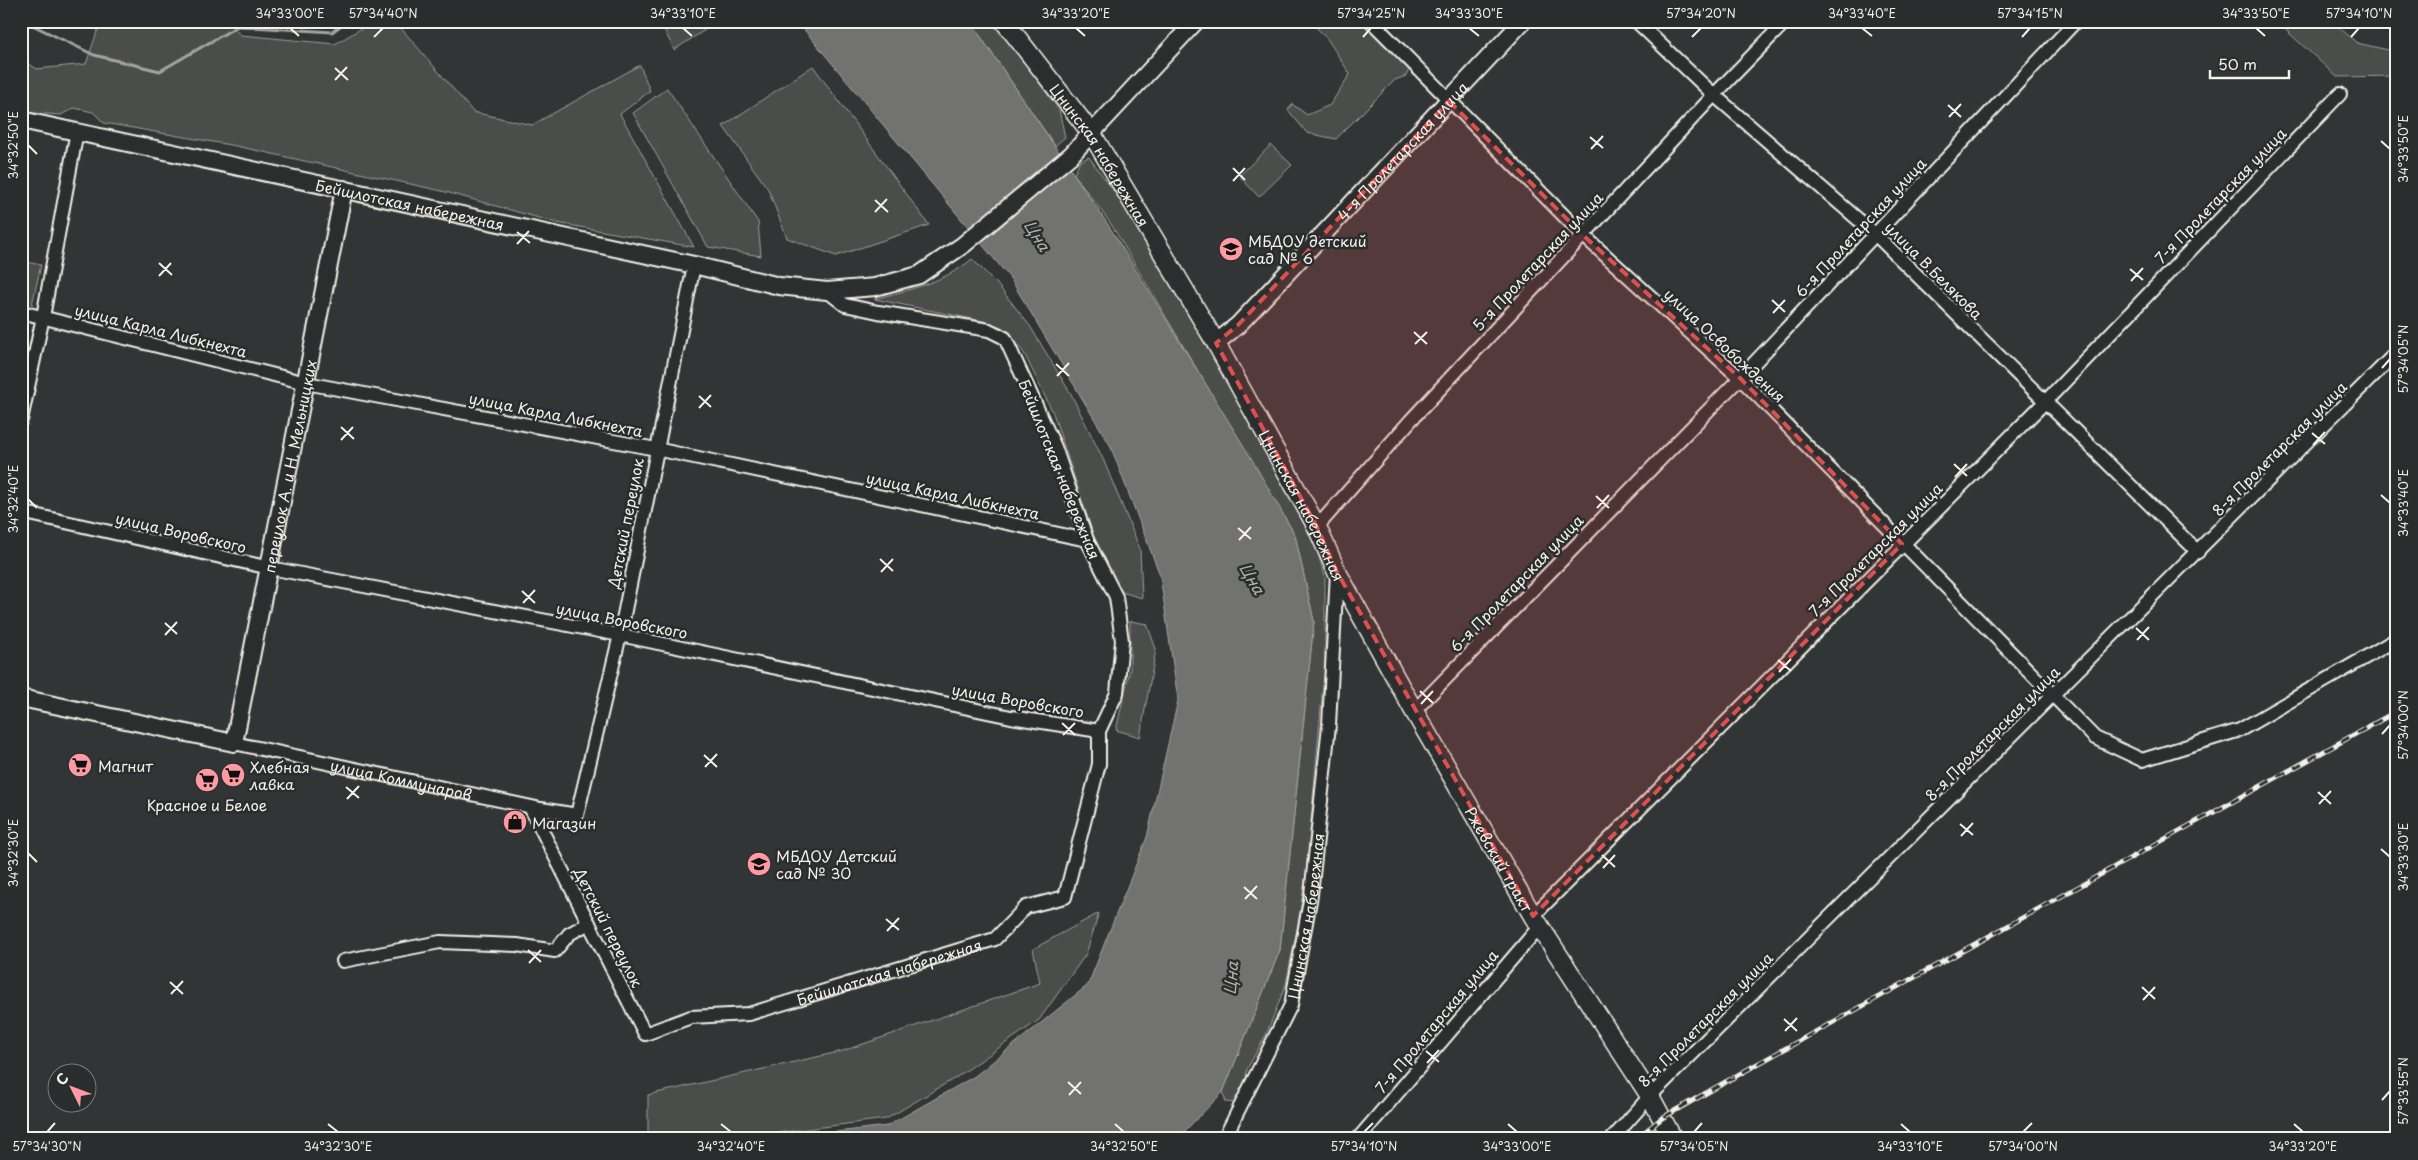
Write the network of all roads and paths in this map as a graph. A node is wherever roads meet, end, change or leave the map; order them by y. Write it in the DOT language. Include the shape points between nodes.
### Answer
graph roads {
  1 [pos="1004,21"];
  2 [pos="1196,21"];
  3 [pos="1371,21"];
  4 [pos="1523,21"];
  5 [pos="1636,21"];
  6 [pos="1786,21"];
  7 [pos="2076,21"];
  8 [pos="2340,94"];
  9 [pos="1714,95"];
  10 [pos="1449,100"];
  11 [pos="21,120"];
  12 [pos="77,131"];
  13 [pos="1092,134"];
  14 [pos="344,189"];
  15 [pos="1875,234"];
  16 [pos="1584,236"];
  17 [pos="694,265"];
  18 [pos="827,291"];
  19 [pos="21,312"];
  20 [pos="43,317"];
  21 [pos="1216,343"];
  22 [pos="2397,352"];
  23 [pos="1740,378"];
  24 [pos="306,383"];
  25 [pos="2044,403"];
  26 [pos="21,420"];
  27 [pos="656,449"];
  28 [pos="21,512"];
  29 [pos="1316,527"];
  30 [pos="1086,540"];
  31 [pos="1902,544"];
  32 [pos="2198,552"];
  33 [pos="270,568"];
  34 [pos="1337,572"];
  35 [pos="620,636"];
  36 [pos="2397,639"];
  37 [pos="2052,697"];
  38 [pos="21,698"];
  39 [pos="1414,711"];
  40 [pos="1099,731"];
  41 [pos="234,743"];
  42 [pos="530,807"];
  43 [pos="577,814"];
  44 [pos="1537,921"];
  45 [pos="589,923"];
  46 [pos="343,961"];
  47 [pos="645,1034"];
  48 [pos="1650,1096"];
  49 [pos="1224,1139"];
  50 [pos="1358,1139"];
  51 [pos="1612,1139"];
  52 [pos="1673,1139"];
  1 -- 13 [label="main road, Цнинская набережная"];
  2 -- 13 [label="street, Бейшлотская набережная"];
  3 -- 10 [label="street, улица Освобождения"];
  4 -- 10 [label="street, 4-я Пролетарская улица"];
  5 -- 9 [label="street, улица В.Белякова"];
  6 -- 9 [label="street, 5-я Пролетарская улица"];
  7 -- 15 [label="street, 6-я Пролетарская улица"];
  8 -- 25 [label="street, 7-я Пролетарская улица"];
  9 -- 15 [label="street, улица В.Белякова"];
  9 -- 16 [label="street, 5-я Пролетарская улица"];
  10 -- 16 [label="street, улица Освобождения"];
  10 -- 21 [label="street, 4-я Пролетарская улица" via="1252,311"];
  11 -- 12 [label="street, Бейшлотская набережная"];
  12 -- 14 [label="street, Бейшлотская набережная"];
  12 -- 20 [label="street"];
  13 -- 18 [label="street, Бейшлотская набережная" via="963,245 919,275 875,287"];
  13 -- 21 [label="main road, Цнинская набережная"];
  14 -- 17 [label="street, Бейшлотская набережная"];
  14 -- 24 [label="street, переулок А. и Н. Мельницких"];
  15 -- 23 [label="street, 6-я Пролетарская улица"];
  15 -- 25 [label="street, улица В.Белякова"];
  16 -- 23 [label="street, улица Освобождения"];
  16 -- 29 [label="street, 5-я Пролетарская улица" via="1411,420"];
  17 -- 18 [label="street, Бейшлотская набережная" via="779,286"];
  17 -- 27 [label="street, Детский переулок"];
  18 -- 30 [label="street, Бейшлотская набережная" via="845,305 989,330 1004,338 1054,447"];
  19 -- 20 [label="street, улица Карла Либкнехта"];
  20 -- 24 [label="street, улица Карла Либкнехта"];
  20 -- 26 [label="street"];
  21 -- 29 [label="main road, Цнинская набережная"];
  22 -- 32 [label="street, 8-я Пролетарская улица"];
  23 -- 31 [label="street, улица Освобождения"];
  23 -- 39 [label="street, 6-я Пролетарская улица"];
  24 -- 27 [label="street, улица Карла Либкнехта"];
  24 -- 33 [label="street, переулок А. и Н. Мельницких"];
  25 -- 31 [label="street, 7-я Пролетарская улица"];
  25 -- 32 [label="street, улица В.Белякова"];
  27 -- 30 [label="street, улица Карла Либкнехта"];
  27 -- 35 [label="street, Детский переулок"];
  28 -- 33 [label="street, улица Воровского"];
  29 -- 34 [label="main road, Цнинская набережная"];
  30 -- 40 [label="street, Бейшлотская набережная" via="1116,597 1122,641 1117,694"];
  31 -- 37 [label="street, улица Освобождения"];
  31 -- 44 [label="street, 7-я Пролетарская улица"];
  32 -- 37 [label="street, 8-я Пролетарская улица"];
  33 -- 35 [label="street, улица Воровского"];
  33 -- 41 [label="street, переулок А. и Н. Мельницких"];
  34 -- 39 [label="main road, Ржевский тракт"];
  34 -- 49 [label="street, Цнинская набережная" via="1329,725 1310,895 1291,1005"];
  35 -- 40 [label="street, улица Воровского" via="1011,717"];
  35 -- 43 [label="street, Детский переулок"];
  36 -- 37 [label="street, улица Освобождения" via="2240,730 2142,760 2095,738"];
  37 -- 48 [label="street, 8-я Пролетарская улица"];
  38 -- 41 [label="street, улица Коммунаров"];
  39 -- 44 [label="main road, Ржевский тракт"];
  40 -- 47 [label="street, Бейшлотская набережная" via="1099,764 1064,897 1026,907 995,939 748,1014 691,1017"];
  41 -- 42 [label="street, улица Коммунаров"];
  42 -- 43 [label="street, улица Коммунаров"];
  42 -- 45 [label="street, Детский переулок"];
  44 -- 48 [label="main road, Ржевский тракт"];
  44 -- 50 [label="street, 7-я Пролетарская улица"];
  45 -- 46 [label="street" via="569,934 555,951 517,945 440,942"];
  45 -- 47 [label="street, Детский переулок"];
  48 -- 51 [label="street, 8-я Пролетарская улица"];
  48 -- 52 [label="main road, Ржевский тракт"];
}
